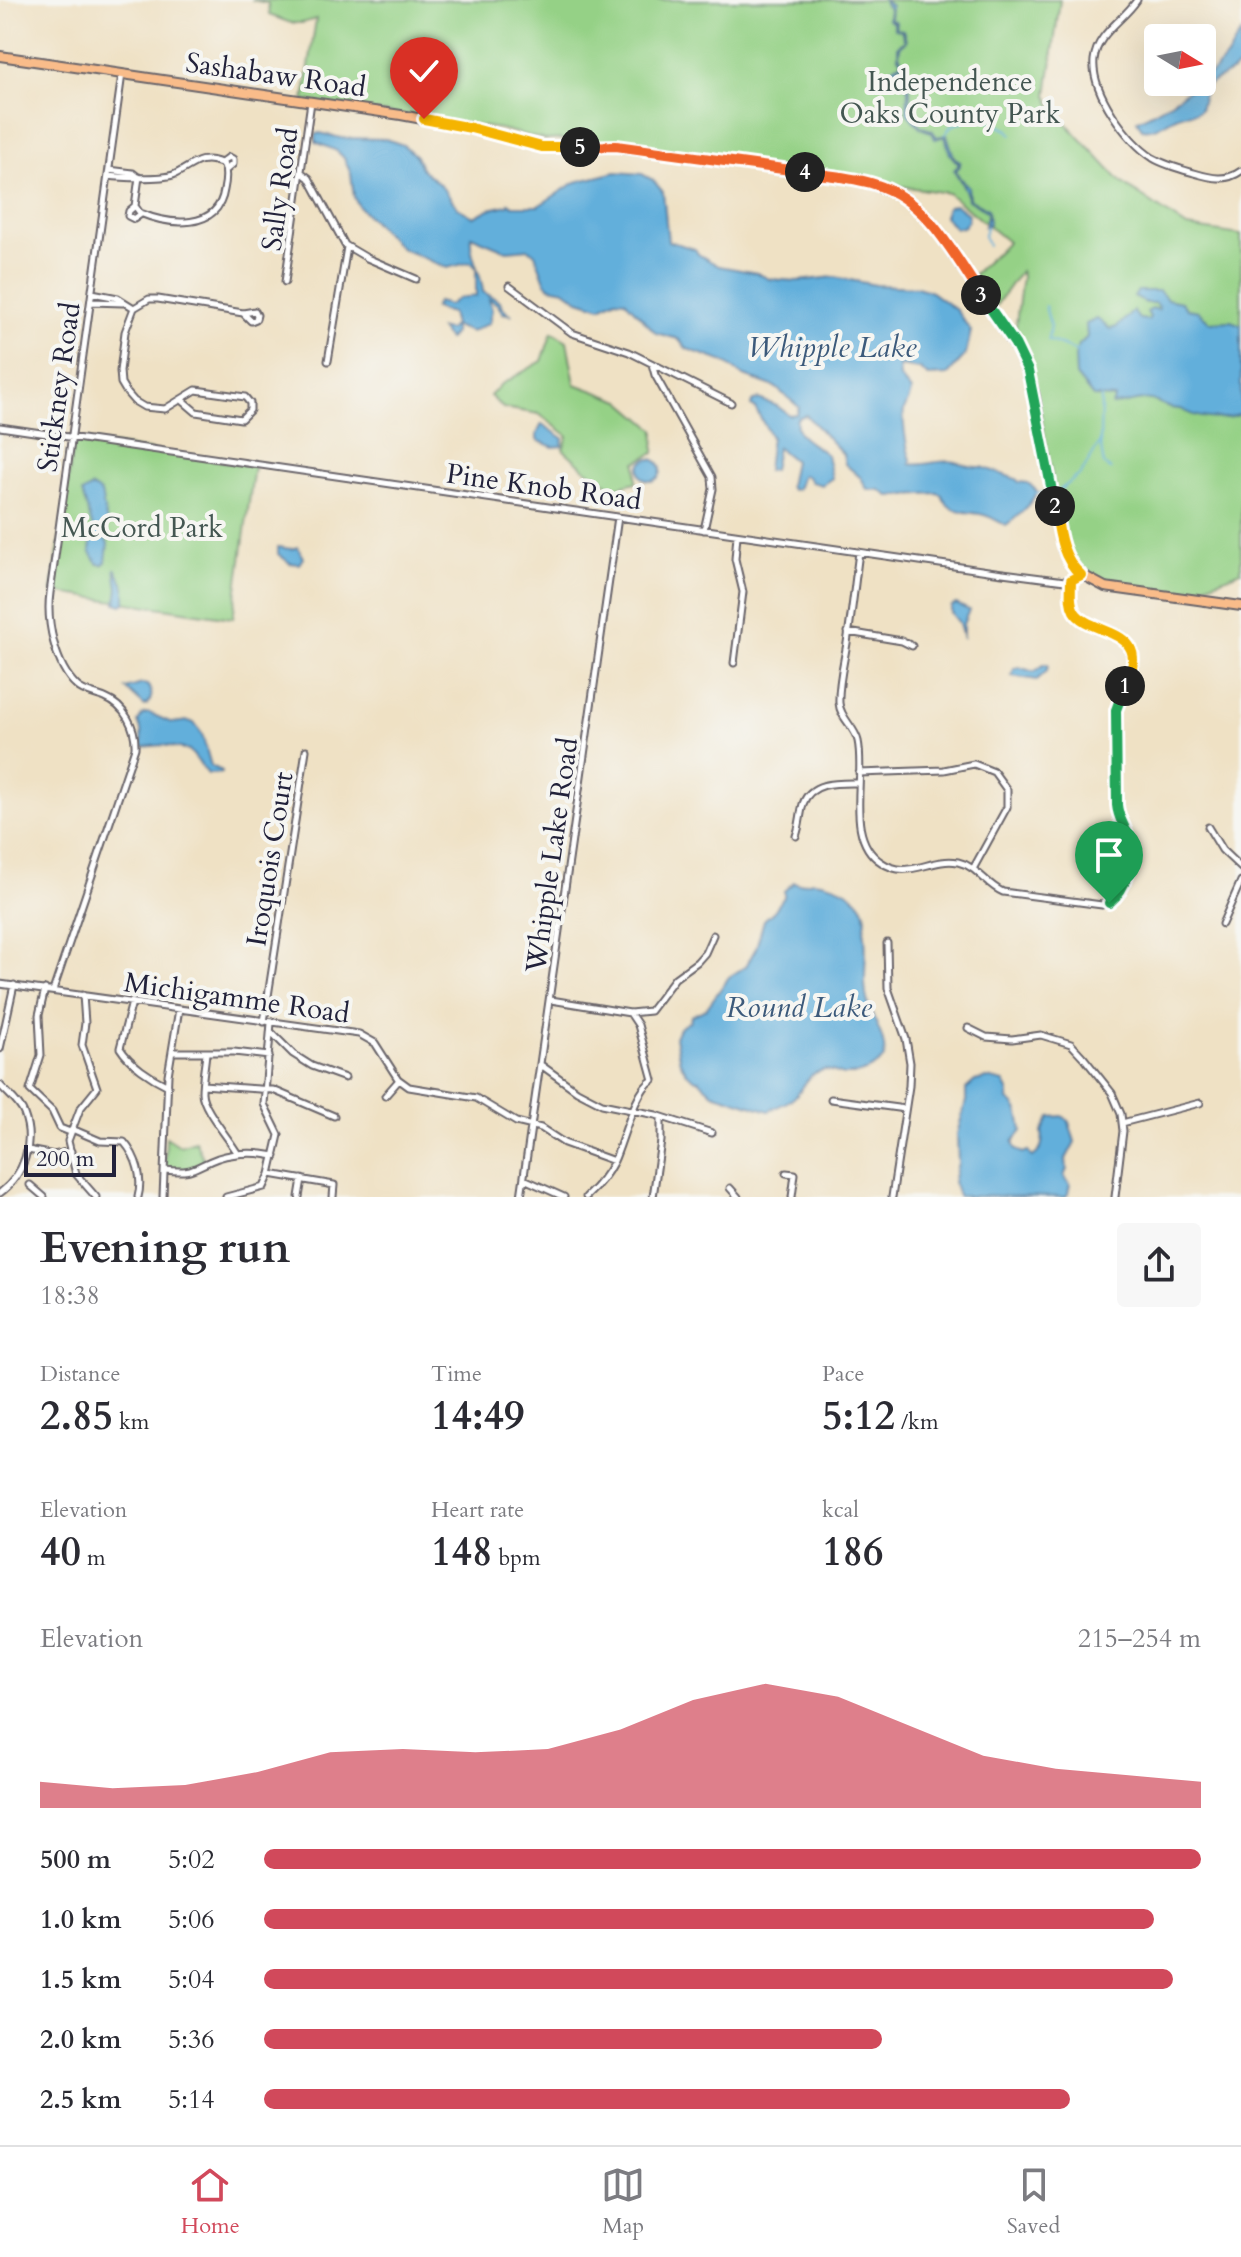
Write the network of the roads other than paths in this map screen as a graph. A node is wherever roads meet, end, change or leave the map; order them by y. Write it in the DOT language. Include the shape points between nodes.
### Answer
graph roads {
  1 [pos="1137,0"];
  2 [pos="0,56"];
  3 [pos="122,74"];
  4 [pos="311,102"];
  5 [pos="221,163"];
  6 [pos="226,170"];
  7 [pos="1241,171"];
  8 [pos="301,172"];
  9 [pos="109,173"];
  10 [pos="139,177"];
  11 [pos="135,206"];
  12 [pos="141,214"];
  13 [pos="347,247"];
  14 [pos="416,279"];
  15 [pos="285,282"];
  16 [pos="509,286"];
  17 [pos="92,293"];
  18 [pos="105,299"];
  19 [pos="91,302"];
  20 [pos="134,308"];
  21 [pos="243,313"];
  22 [pos="328,361"];
  23 [pos="652,364"];
  24 [pos="182,400"];
  25 [pos="731,403"];
  26 [pos="0,427"];
  27 [pos="73,437"];
  28 [pos="618,517"];
  29 [pos="704,530"];
  30 [pos="737,535"];
  31 [pos="859,552"];
  32 [pos="1081,575"];
  33 [pos="1071,580"];
  34 [pos="1241,606"];
  35 [pos="848,632"];
  36 [pos="912,646"];
  37 [pos="734,663"];
  38 [pos="306,750"];
  39 [pos="859,773"];
  40 [pos="859,783"];
  41 [pos="1208,827"];
  42 [pos="796,836"];
  43 [pos="1241,868"];
  44 [pos="973,869"];
  45 [pos="1241,881"];
  46 [pos="1222,924"];
  47 [pos="713,935"];
  48 [pos="887,943"];
  49 [pos="0,984"];
  50 [pos="14,985"];
  51 [pos="45,989"];
  52 [pos="53,991"];
  53 [pos="83,995"];
  54 [pos="551,1000"];
  55 [pos="132,1002"];
  56 [pos="179,1009"];
  57 [pos="630,1013"];
  58 [pos="268,1022"];
  59 [pos="968,1028"];
  60 [pos="271,1032"];
  61 [pos="0,1049"];
  62 [pos="172,1052"];
  63 [pos="206,1053"];
  64 [pos="269,1056"];
  65 [pos="541,1065"];
  66 [pos="345,1078"];
  67 [pos="399,1080"];
  68 [pos="0,1085"];
  69 [pos="203,1085"];
  70 [pos="168,1086"];
  71 [pos="266,1090"];
  72 [pos="385,1096"];
  73 [pos="831,1099"];
  74 [pos="1200,1103"];
  75 [pos="905,1109"];
  76 [pos="634,1111"];
  77 [pos="334,1116"];
  78 [pos="660,1117"];
  79 [pos="1122,1123"];
  80 [pos="531,1127"];
  81 [pos="71,1130"];
  82 [pos="712,1133"];
  83 [pos="28,1150"];
  84 [pos="71,1151"];
  85 [pos="238,1154"];
  86 [pos="275,1156"];
  87 [pos="614,1161"];
  88 [pos="165,1170"];
  89 [pos="786,1173"];
  90 [pos="270,1174"];
  91 [pos="302,1179"];
  92 [pos="524,1179"];
  93 [pos="30,1185"];
  94 [pos="264,1187"];
  95 [pos="730,1188"];
  96 [pos="0,1193"];
  97 [pos="44,1197"];
  98 [pos="96,1197"];
  99 [pos="138,1197"];
  100 [pos="163,1197"];
  101 [pos="226,1197"];
  102 [pos="262,1197"];
  103 [pos="299,1197"];
  104 [pos="333,1197"];
  105 [pos="521,1197"];
  106 [pos="564,1197"];
  107 [pos="586,1197"];
  108 [pos="653,1197"];
  109 [pos="738,1197"];
  110 [pos="792,1197"];
  111 [pos="892,1197"];
  112 [pos="1115,1197"];
  1 -- 7 [label="street" via="1103,36 1095,54 1097,80 1117,119 1156,160 1223,179"];
  2 -- 3 [label="main road, Sashabaw Road"];
  3 -- 4 [label="main road, Sashabaw Road"];
  3 -- 9 [label="street, Stickney Road"];
  4 -- 8 [label="street, Sally Road"];
  4 -- 32 [label="main road, Sashabaw Road" via="454,124 542,147 616,146 844,178 904,197 937,229 1025,362 1062,546"];
  5 -- 6 [label="street"];
  5 -- 6 [label="street" via="233,159"];
  5 -- 10 [label="street" via="200,160 169,176"];
  6 -- 12 [label="street" via="221,203 208,218 182,221"];
  8 -- 13 [label="street"];
  8 -- 15 [label="street, Sally Road"];
  9 -- 10 [label="street"];
  9 -- 17 [label="street, Stickney Road"];
  10 -- 11 [label="street"];
  11 -- 12 [label="street"];
  11 -- 12 [label="street" via="128,216"];
  13 -- 14 [label="street"];
  13 -- 22 [label="street"];
  16 -- 23 [label="street" via="572,333"];
  17 -- 18 [label="street"];
  17 -- 19 [label="street, Stickney Road"];
  18 -- 19 [label="street"];
  18 -- 20 [label="street"];
  19 -- 27 [label="street, Stickney Road"];
  20 -- 21 [label="street" via="158,299"];
  20 -- 24 [label="street" via="125,332 121,383 144,407 165,409"];
  23 -- 25 [label="street"];
  23 -- 29 [label="street" via="712,477"];
  24 -- 24 [label="street" via="196,390 245,397 250,410 241,419 211,415 196,412"];
  26 -- 27 [label="street, Pine Knob Road"];
  27 -- 28 [label="street, Pine Knob Road"];
  27 -- 52 [label="street, Stickney Road" via="48,626 76,686 119,706 135,748"];
  28 -- 29 [label="street, Pine Knob Road"];
  28 -- 54 [label="street, Whipple Lake Road"];
  29 -- 30 [label="street, Pine Knob Road"];
  30 -- 31 [label="street, Pine Knob Road"];
  30 -- 37 [label="street" via="735,559 743,592"];
  31 -- 33 [label="street, Pine Knob Road"];
  31 -- 35 [label="street"];
  32 -- 33 [label="street"];
  32 -- 34 [label="main road" via="1109,588"];
  33 -- 44 [label="street" via="1075,613 1117,635 1132,658 1116,719 1118,815 1130,846 1125,882 1109,903 1092,904 1003,892"];
  35 -- 36 [label="street"];
  35 -- 39 [label="street" via="839,705 857,737"];
  38 -- 58 [label="street, Iroquois Court"];
  39 -- 40 [label="street"];
  39 -- 44 [label="street" via="974,764 994,772 1007,790 1007,807"];
  40 -- 42 [label="street" via="831,783 814,790 803,803"];
  40 -- 44 [label="street" via="862,837 876,859 903,871 953,862"];
  41 -- 43 [label="street"];
  45 -- 46 [label="street"];
  47 -- 57 [label="street" via="705,953 669,984 652,1009"];
  48 -- 75 [label="street" via="888,988 908,1047"];
  49 -- 50 [label="street, Michigamme Road"];
  50 -- 51 [label="street, Michigamme Road"];
  50 -- 61 [label="street"];
  51 -- 52 [label="street, Michigamme Road"];
  51 -- 81 [label="street" via="39,1015 40,1063 30,1088 57,1123"];
  52 -- 53 [label="street, Michigamme Road"];
  53 -- 55 [label="street, Michigamme Road"];
  53 -- 81 [label="street" via="82,1045 97,1088"];
  54 -- 57 [label="street"];
  54 -- 65 [label="street, Whipple Lake Road"];
  55 -- 56 [label="street, Michigamme Road"];
  55 -- 70 [label="street" via="120,1048"];
  56 -- 58 [label="street, Michigamme Road"];
  56 -- 62 [label="street"];
  57 -- 76 [label="street" via="653,1080"];
  58 -- 60 [label="street, Iroquois Court"];
  58 -- 67 [label="street, Michigamme Road" via="364,1036 380,1049"];
  59 -- 79 [label="street" via="986,1037 1041,1035 1071,1044 1112,1093"];
  60 -- 64 [label="street, Iroquois Court"];
  60 -- 66 [label="street" via="312,1066"];
  62 -- 63 [label="street"];
  62 -- 70 [label="street"];
  63 -- 64 [label="street"];
  63 -- 69 [label="street"];
  64 -- 71 [label="street, Iroquois Court"];
  65 -- 76 [label="street" via="593,1100"];
  65 -- 80 [label="street, Whipple Lake Road"];
  67 -- 72 [label="street"];
  67 -- 80 [label="street" via="413,1088 476,1098"];
  68 -- 83 [label="street" via="23,1111"];
  69 -- 71 [label="street"];
  69 -- 85 [label="street" via="205,1105"];
  70 -- 88 [label="street"];
  71 -- 77 [label="street"];
  71 -- 86 [label="street, Iroquois Court" via="266,1110 279,1135"];
  73 -- 75 [label="street"];
  74 -- 79 [label="street"];
  75 -- 111 [label="street"];
  76 -- 78 [label="street"];
  76 -- 87 [label="street"];
  78 -- 82 [label="street"];
  78 -- 108 [label="street"];
  79 -- 112 [label="street"];
  80 -- 87 [label="street"];
  80 -- 92 [label="street, Whipple Lake Road"];
  81 -- 84 [label="street"];
  81 -- 99 [label="street" via="100,1141 124,1142 140,1179"];
  83 -- 84 [label="street" via="54,1155"];
  83 -- 96 [label="street" via="16,1177"];
  84 -- 98 [label="street" via="76,1174"];
  85 -- 86 [label="street"];
  85 -- 88 [label="street" via="186,1173"];
  86 -- 90 [label="street"];
  87 -- 107 [label="street"];
  88 -- 100 [label="street"];
  89 -- 110 [label="street" via="795,1174"];
  90 -- 91 [label="street"];
  90 -- 94 [label="street"];
  91 -- 103 [label="street"];
  91 -- 104 [label="street" via="334,1185"];
  92 -- 105 [label="street, Whipple Lake Road"];
  92 -- 106 [label="street"];
  93 -- 97 [label="street"];
  94 -- 101 [label="street"];
  94 -- 102 [label="street"];
  95 -- 109 [label="street"];
}
